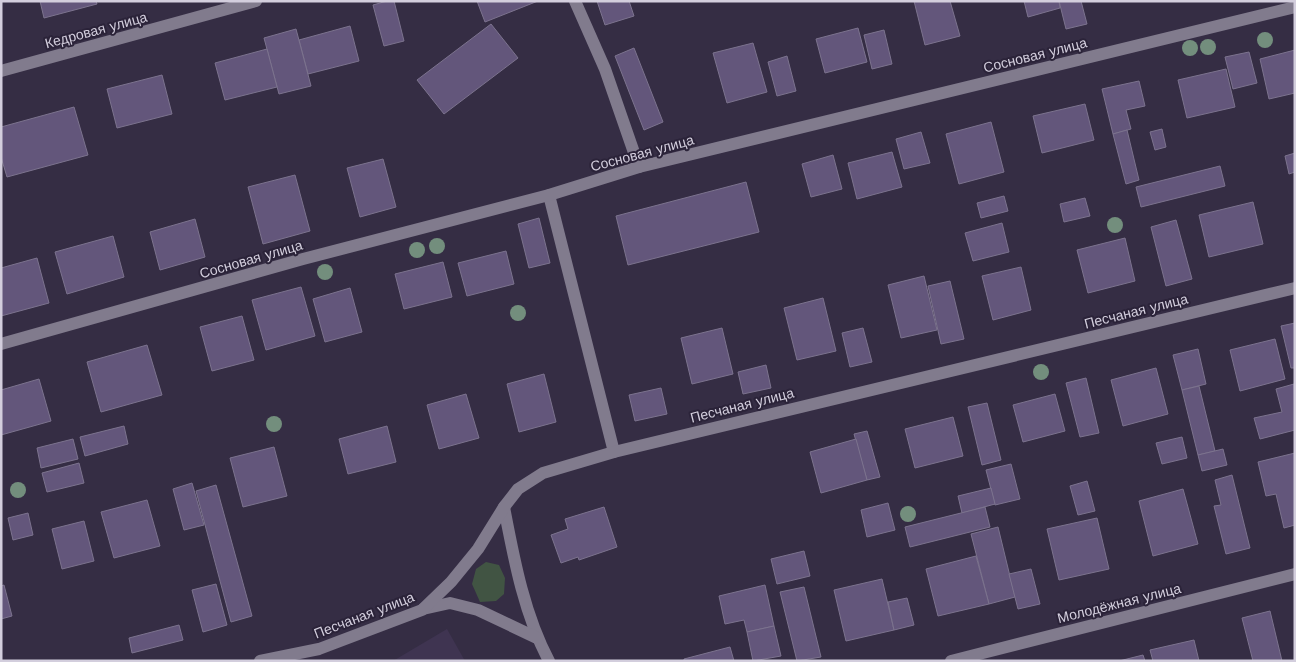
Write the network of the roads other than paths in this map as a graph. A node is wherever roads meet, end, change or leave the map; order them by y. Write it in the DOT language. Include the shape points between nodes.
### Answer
graph roads {
  1 [pos="256,1"];
  2 [pos="575,1"];
  3 [pos="1295,7"];
  4 [pos="1,71"];
  5 [pos="638,167"];
  6 [pos="549,195"];
  7 [pos="1295,288"];
  8 [pos="1,344"];
  9 [pos="614,452"];
  10 [pos="504,507"];
  11 [pos="1295,574"];
  12 [pos="422,610"];
  13 [pos="537,638"];
  14 [pos="260,661"];
  15 [pos="549,661"];
  16 [pos="951,661"];
  1 -- 4 [label="street, Кедровая улица"];
  2 -- 5 [label="street" via="605,69"];
  3 -- 5 [label="street, Сосновая улица"];
  5 -- 6 [label="street, Сосновая улица"];
  6 -- 8 [label="street, Сосновая улица"];
  6 -- 9 [label="street"];
  7 -- 9 [label="street, Песчаная улица"];
  9 -- 10 [label="street, Песчаная улица" via="543,473 518,490"];
  10 -- 12 [label="street, Песчаная улица" via="478,549"];
  10 -- 13 [label="street" via="514,560"];
  11 -- 16 [label="street, Молодёжная улица"];
  12 -- 13 [label="street" via="450,603 478,610"];
  12 -- 14 [label="street, Песчаная улица" via="319,649"];
  13 -- 15 [label="street"];
}
